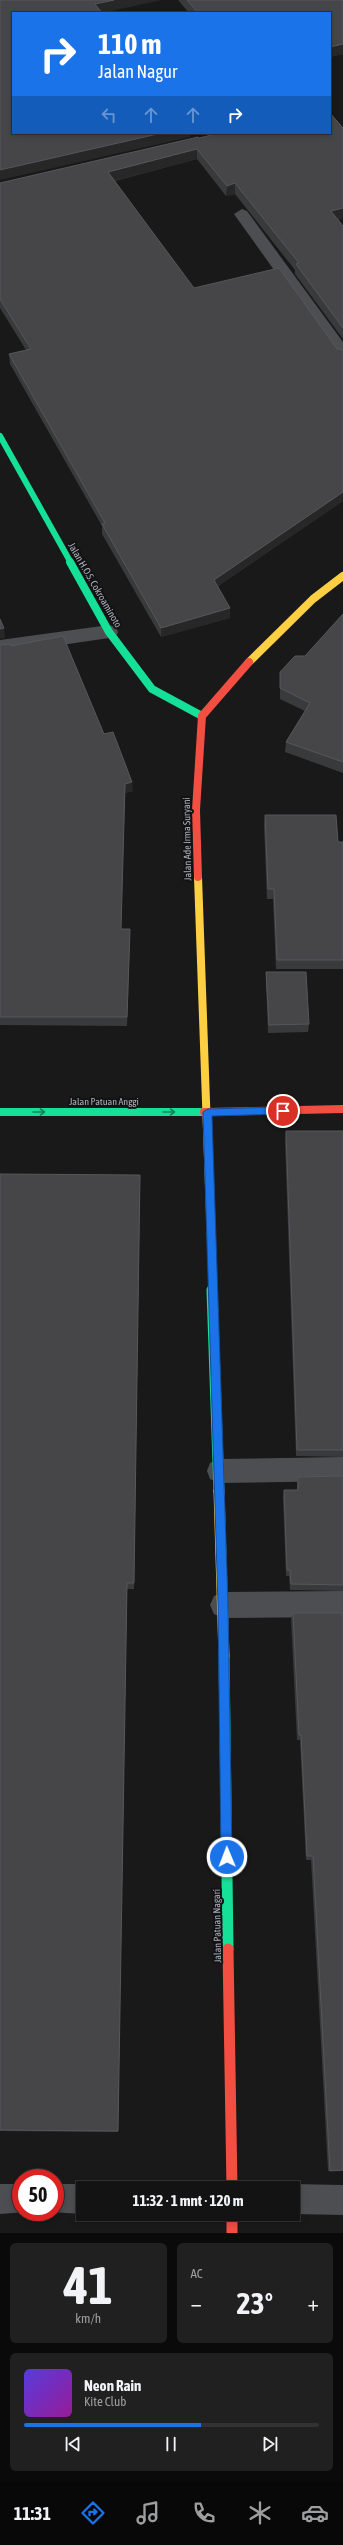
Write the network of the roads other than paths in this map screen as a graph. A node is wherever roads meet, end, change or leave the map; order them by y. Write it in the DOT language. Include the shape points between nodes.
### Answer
graph roads {
  1 [pos="242,214"];
  2 [pos="343,354"];
  3 [pos="0,436"];
  4 [pos="343,576"];
  5 [pos="109,632"];
  6 [pos="0,647"];
  7 [pos="202,716"];
  8 [pos="343,1109"];
  9 [pos="0,1112"];
  10 [pos="208,1112"];
  11 [pos="343,1469"];
  12 [pos="219,1471"];
  13 [pos="343,1604"];
  14 [pos="223,1605"];
  15 [pos="232,2181"];
  16 [pos="0,2199"];
  17 [pos="12,2199"];
  18 [pos="64,2199"];
  19 [pos="76,2199"];
  20 [pos="300,2199"];
  21 [pos="343,2200"];
  22 [pos="232,2221"];
  23 [pos="232,2233"];
  1 -- 2 [label="street"];
  3 -- 5 [label="main road, Jalan H.O.S. Cokroaminoto"];
  4 -- 7 [label="main road" via="313,599 251,660"];
  5 -- 6 [label="street"];
  5 -- 7 [label="main road, Jalan H.O.S. Cokroaminoto" via="152,689"];
  7 -- 10 [label="main road, Jalan Ade Irma Suryani" via="196,810"];
  8 -- 10 [label="main road, Jalan Patuan Anggi"];
  9 -- 10 [label="main road, Jalan Patuan Anggi, one-way"];
  10 -- 12 [label="main road, Jalan Patuan Nagari"];
  11 -- 12 [label="street"];
  12 -- 14 [label="main road, Jalan Patuan Nagari"];
  13 -- 14 [label="street"];
  14 -- 15 [label="main road, Jalan Patuan Nagari"];
  16 -- 17 [label="street"];
  18 -- 19 [label="street"];
  20 -- 21 [label="street"];
  22 -- 23 [label="main road"];
}
